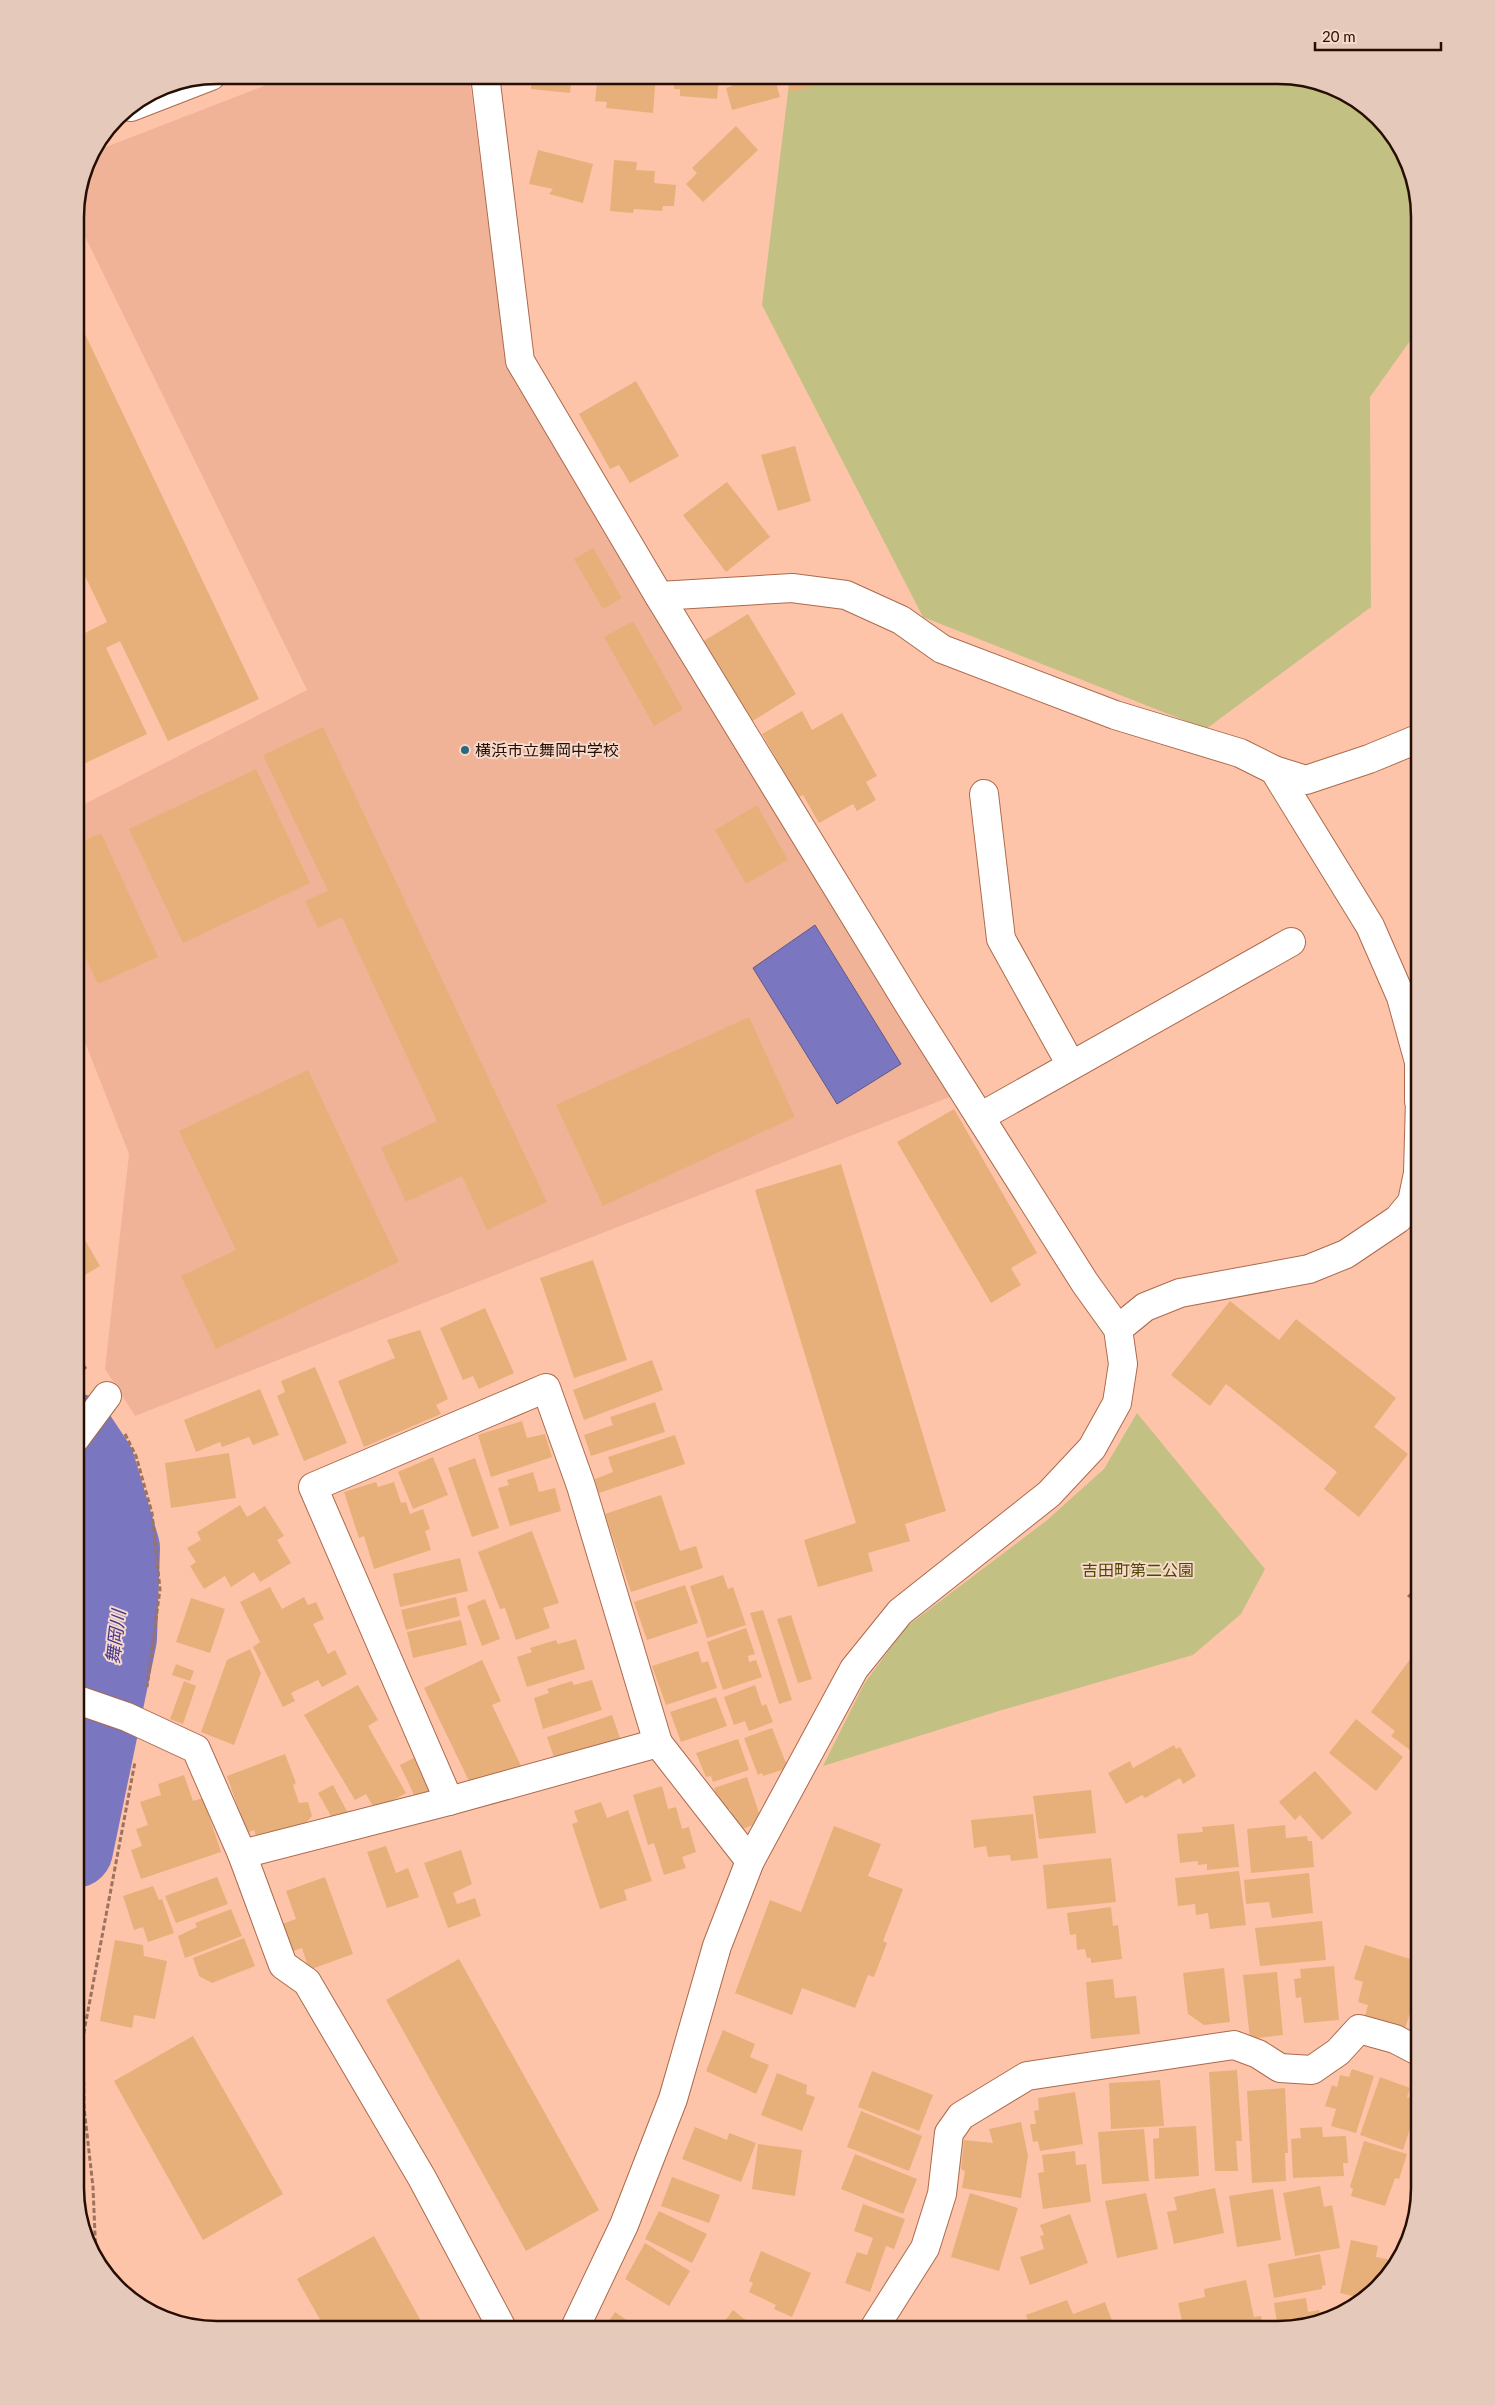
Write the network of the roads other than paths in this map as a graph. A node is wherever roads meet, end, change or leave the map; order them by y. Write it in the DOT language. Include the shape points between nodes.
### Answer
graph roads {
  1 [pos="486,84"];
  2 [pos="659,596"];
  3 [pos="1411,742"];
  4 [pos="1274,770"];
  5 [pos="984,794"];
  6 [pos="1291,942"];
  7 [pos="1411,1033"];
  8 [pos="1071,1066"];
  9 [pos="980,1117"];
  10 [pos="1411,1203"];
  11 [pos="1118,1329"];
  12 [pos="100,1404"];
  13 [pos="84,1426"];
  14 [pos="84,1702"];
  15 [pos="658,1742"];
  16 [pos="449,1801"];
  17 [pos="242,1854"];
  18 [pos="750,1861"];
  19 [pos="1411,2047"];
  20 [pos="498,2321"];
  21 [pos="578,2321"];
  22 [pos="879,2321"];
  1 -- 2 [label="street" via="520,361"];
  2 -- 4 [label="street" via="792,588 846,595 901,620 942,650 1115,715 1240,753"];
  2 -- 9 [label="street"];
  3 -- 4 [label="street" via="1306,780"];
  4 -- 7 [label="street" via="1370,926 1401,997"];
  5 -- 8 [label="street" via="1001,939"];
  6 -- 8 [label="street"];
  8 -- 9 [label="street"];
  9 -- 11 [label="street" via="1085,1283"];
  10 -- 11 [label="street" via="1398,1219 1346,1254 1309,1269 1180,1293 1145,1307"];
  11 -- 18 [label="street" via="1123,1364 1117,1403 1092,1448 1050,1494 900,1612 854,1669"];
  12 -- 13 [label="street"];
  14 -- 17 [label="street" via="196,1749"];
  15 -- 16 [label="street"];
  15 -- 16 [label="street" via="581,1486 546,1388 313,1487"];
  15 -- 18 [label="street"];
  16 -- 17 [label="street"];
  17 -- 20 [label="street" via="283,1965 308,1982 422,2178"];
  18 -- 21 [label="street" via="717,1946 673,2099 624,2225"];
  19 -- 22 [label="street" via="1395,2039 1359,2029 1338,2052 1312,2070 1280,2068 1258,2054 1234,2045 1027,2076 961,2116 949,2133 942,2194 925,2248"];
}
